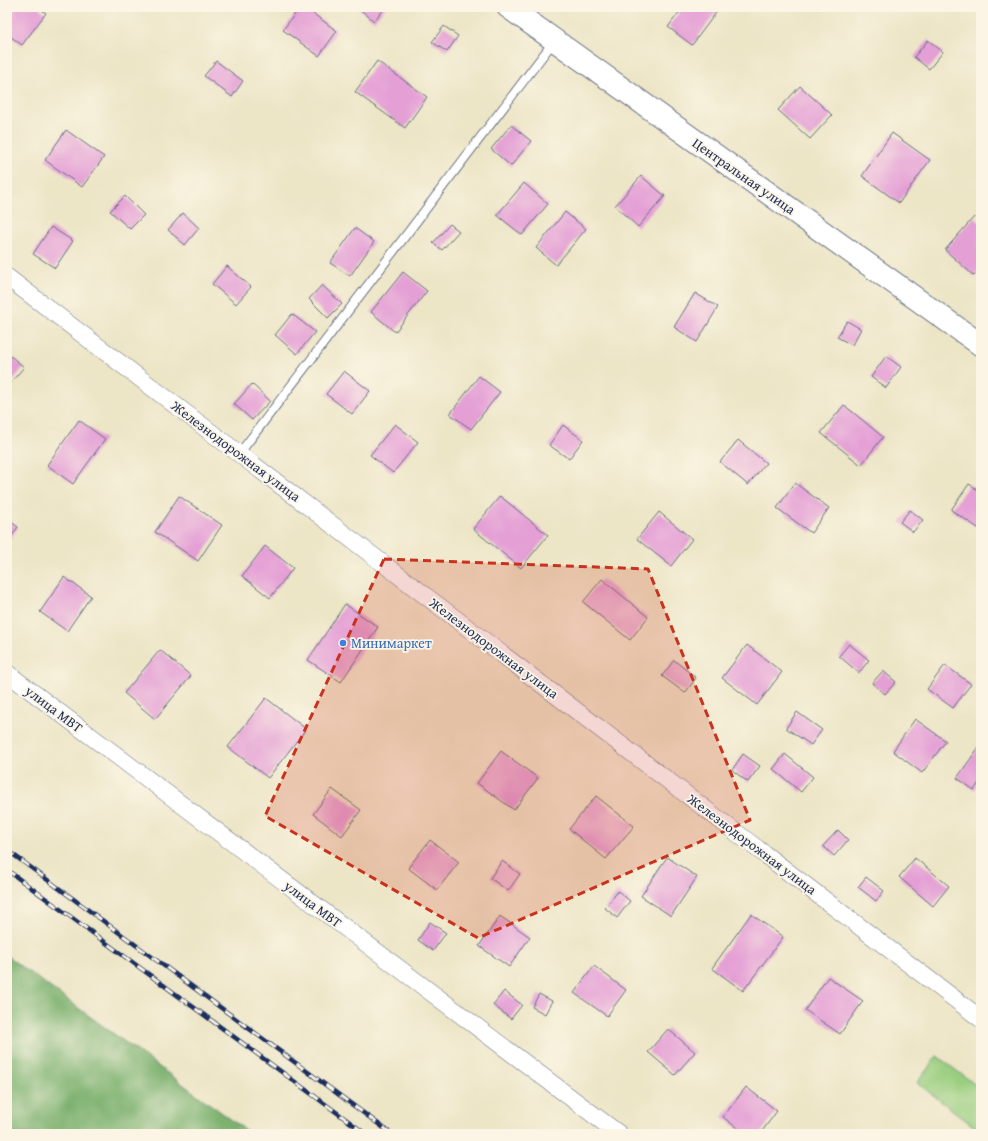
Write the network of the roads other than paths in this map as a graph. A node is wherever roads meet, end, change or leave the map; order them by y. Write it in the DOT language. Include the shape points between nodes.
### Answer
graph roads {
  1 [pos="508,7"];
  2 [pos="555,40"];
  3 [pos="7,276"];
  4 [pos="981,345"];
  5 [pos="239,454"];
  6 [pos="7,674"];
  7 [pos="981,1019"];
  8 [pos="619,1134"];
  1 -- 2 [label="street, Центральная улица"];
  2 -- 4 [label="street, Центральная улица"];
  2 -- 5 [label="lane"];
  3 -- 5 [label="street, Железнодорожная улица"];
  5 -- 7 [label="street, Железнодорожная улица"];
  6 -- 8 [label="street, улица МВТ"];
}
